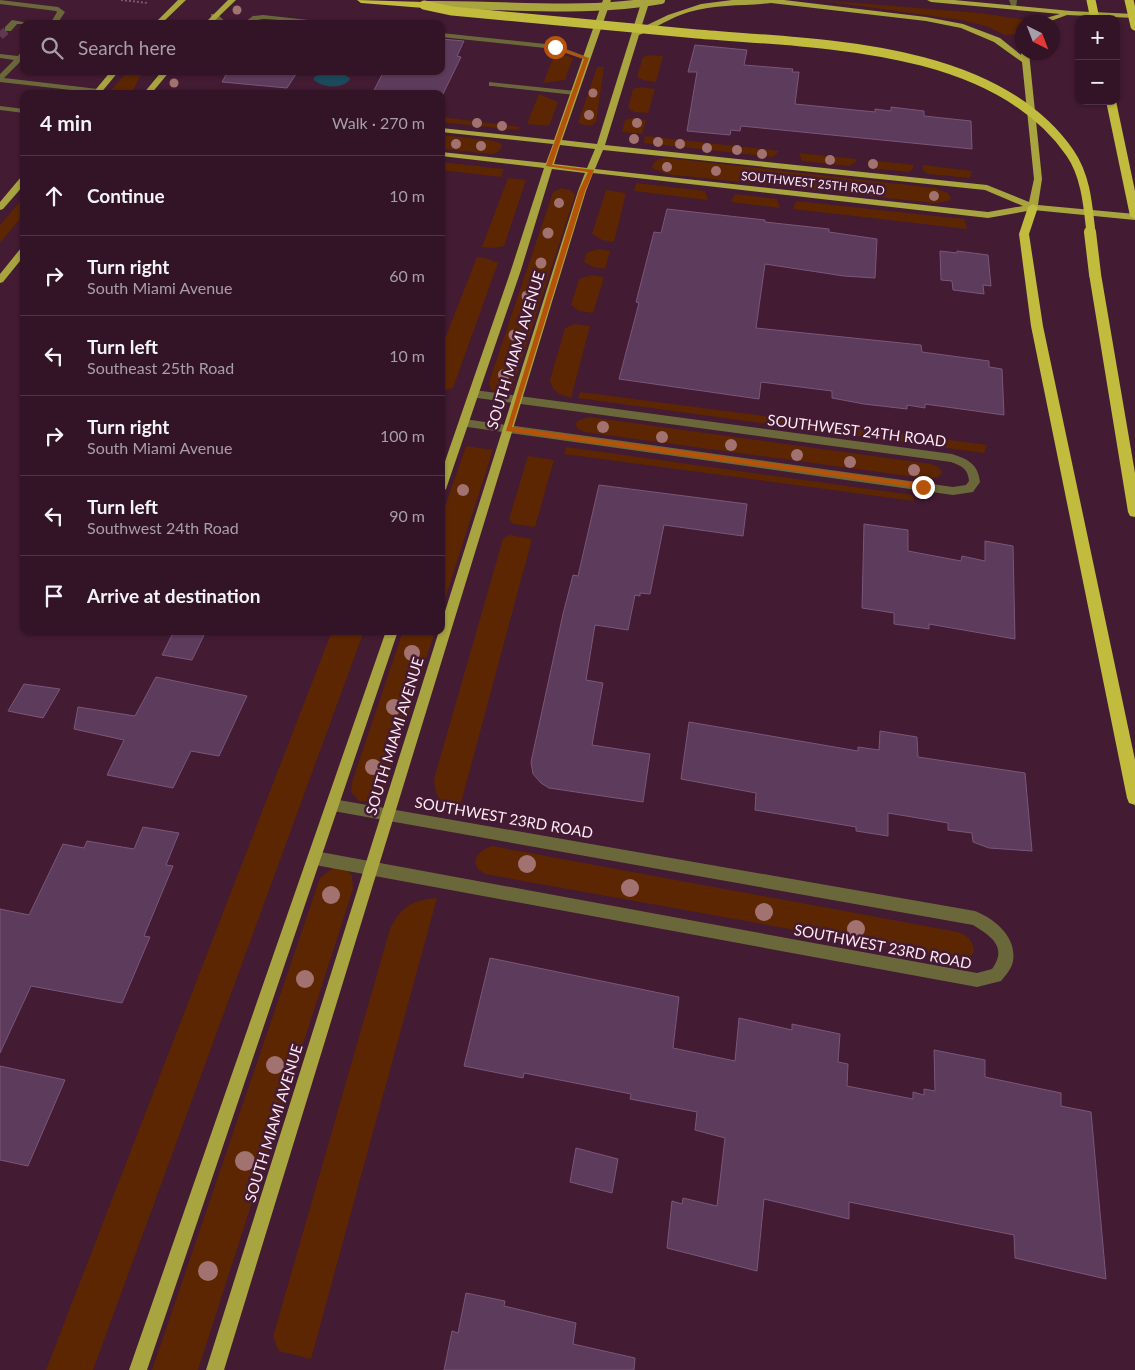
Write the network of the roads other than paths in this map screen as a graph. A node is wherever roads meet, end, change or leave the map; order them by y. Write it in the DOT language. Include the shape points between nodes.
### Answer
graph roads {
  1 [pos="182,0"];
  2 [pos="232,0"];
  3 [pos="238,0"];
  4 [pos="361,0"];
  5 [pos="594,0"];
  6 [pos="607,0"];
  7 [pos="646,0"];
  8 [pos="661,0"];
  9 [pos="767,0"];
  10 [pos="931,0"];
  11 [pos="1091,0"];
  12 [pos="1129,0"];
  13 [pos="0,2"];
  14 [pos="1013,4"];
  15 [pos="424,6"];
  16 [pos="225,7"];
  17 [pos="603,9"];
  18 [pos="1071,13"];
  19 [pos="1093,15"];
  20 [pos="214,16"];
  21 [pos="1060,16"];
  22 [pos="1135,17"];
  23 [pos="57,20"];
  24 [pos="161,20"];
  25 [pos="210,20"];
  26 [pos="220,20"];
  27 [pos="252,20"];
  28 [pos="290,20"];
  29 [pos="20,23"];
  30 [pos="1135,26"];
  31 [pos="8,29"];
  32 [pos="445,35"];
  33 [pos="635,35"];
  34 [pos="1015,51"];
  35 [pos="0,56"];
  36 [pos="20,56"];
  37 [pos="20,58"];
  38 [pos="586,58"];
  39 [pos="1024,60"];
  40 [pos="112,75"];
  41 [pos="163,75"];
  42 [pos="0,79"];
  43 [pos="492,84"];
  44 [pos="77,90"];
  45 [pos="100,90"];
  46 [pos="150,90"];
  47 [pos="575,92"];
  48 [pos="1113,105"];
  49 [pos="0,108"];
  50 [pos="20,110"];
  51 [pos="445,130"];
  52 [pos="558,141"];
  53 [pos="600,145"];
  54 [pos="445,154"];
  55 [pos="549,166"];
  56 [pos="591,170"];
  57 [pos="20,184"];
  58 [pos="1032,207"];
  59 [pos="0,208"];
  60 [pos="1135,217"];
  61 [pos="20,255"];
  62 [pos="0,280"];
  63 [pos="474,394"];
  64 [pos="517,400"];
  65 [pos="464,423"];
  66 [pos="508,429"];
  67 [pos="445,478"];
  68 [pos="1135,512"];
  69 [pos="445,631"];
  70 [pos="391,635"];
  71 [pos="444,635"];
  72 [pos="1135,798"];
  73 [pos="333,804"];
  74 [pos="388,813"];
  75 [pos="315,858"];
  76 [pos="371,867"];
  77 [pos="138,1370"];
  78 [pos="215,1370"];
  1 -- 24 [label="main road"];
  2 -- 16 [label="main road"];
  3 -- 16 [label="main road"];
  4 -- 15 [label="highway"];
  5 -- 17 [label="main road"];
  6 -- 17 [label="main road, SOUTH MIAMI AVENUE"];
  7 -- 33 [label="main road, SOUTH MIAMI AVENUE"];
  8 -- 15 [label="main road, bridge" via="596,9 458,4"];
  9 -- 33 [label="main road" via="709,4 662,19"];
  9 -- 34 [label="main road" via="963,26"];
  10 -- 14 [label="main road"];
  11 -- 19 [label="highway, bridge"];
  12 -- 30 [label="highway, bridge"];
  13 -- 23 [label="street" via="58,9 61,12"];
  14 -- 18 [label="main road"];
  15 -- 68 [label="highway, bridge" via="854,48 908,58 956,72 1025,108 1066,148 1078,169 1084,190"];
  16 -- 20 [label="main road"];
  17 -- 38 [label="main road, SOUTH MIAMI AVENUE"];
  18 -- 21 [label="main road"];
  18 -- 22 [label="main road"];
  20 -- 25 [label="main road"];
  20 -- 26 [label="street"];
  27 -- 28 [label="street" via="263,17"];
  29 -- 31 [label="street" via="15,22"];
  32 -- 38 [label="street" via="555,47"];
  33 -- 53 [label="main road, SOUTH MIAMI AVENUE"];
  35 -- 36 [label="street"];
  37 -- 42 [label="street"];
  38 -- 47 [label="main road, SOUTH MIAMI AVENUE"];
  39 -- 58 [label="main road" via="1038,179"];
  40 -- 45 [label="main road"];
  41 -- 46 [label="main road"];
  42 -- 44 [label="street"];
  43 -- 47 [label="street"];
  47 -- 52 [label="main road, SOUTH MIAMI AVENUE"];
  48 -- 60 [label="highway"];
  49 -- 50 [label="street"];
  51 -- 52 [label="main road, SOUTHWEST 25TH ROAD"];
  52 -- 53 [label="main road, SOUTHWEST 25TH ROAD"];
  52 -- 55 [label="main road, SOUTH MIAMI AVENUE"];
  53 -- 56 [label="main road, SOUTH MIAMI AVENUE"];
  53 -- 58 [label="main road, SOUTHWEST 25TH ROAD" via="987,188"];
  54 -- 55 [label="main road, SOUTHWEST 25TH ROAD"];
  55 -- 56 [label="main road, SOUTHWEST 25TH ROAD"];
  55 -- 63 [label="main road, SOUTH MIAMI AVENUE"];
  56 -- 58 [label="main road, SOUTHWEST 25TH ROAD" via="988,215"];
  56 -- 64 [label="main road, SOUTH MIAMI AVENUE"];
  57 -- 59 [label="main road"];
  58 -- 60 [label="main road, SOUTHWEST 25TH ROAD"];
  58 -- 72 [label="highway" via="1024,234 1037,326"];
  61 -- 62 [label="main road"];
  63 -- 64 [label="street, SOUTHWEST 24TH ROAD"];
  63 -- 65 [label="main road, SOUTH MIAMI AVENUE"];
  64 -- 66 [label="main road, SOUTH MIAMI AVENUE"];
  64 -- 66 [label="street, SOUTHWEST 24TH ROAD" via="952,458 967,464 974,472 975,482 968,489 953,491"];
  65 -- 66 [label="street, SOUTHWEST 24TH ROAD"];
  65 -- 67 [label="main road, SOUTH MIAMI AVENUE"];
  66 -- 69 [label="main road, SOUTH MIAMI AVENUE"];
  70 -- 73 [label="main road"];
  71 -- 74 [label="main road, SOUTH MIAMI AVENUE"];
  73 -- 74 [label="street, SOUTHWEST 23RD ROAD"];
  73 -- 75 [label="main road"];
  74 -- 76 [label="main road, SOUTH MIAMI AVENUE"];
  74 -- 76 [label="street, SOUTHWEST 23RD ROAD" via="975,918 995,930 1006,950 1006,962 996,976 977,980"];
  75 -- 76 [label="street, SOUTHWEST 23RD ROAD"];
  75 -- 77 [label="main road"];
  76 -- 78 [label="main road, SOUTH MIAMI AVENUE"];
}
